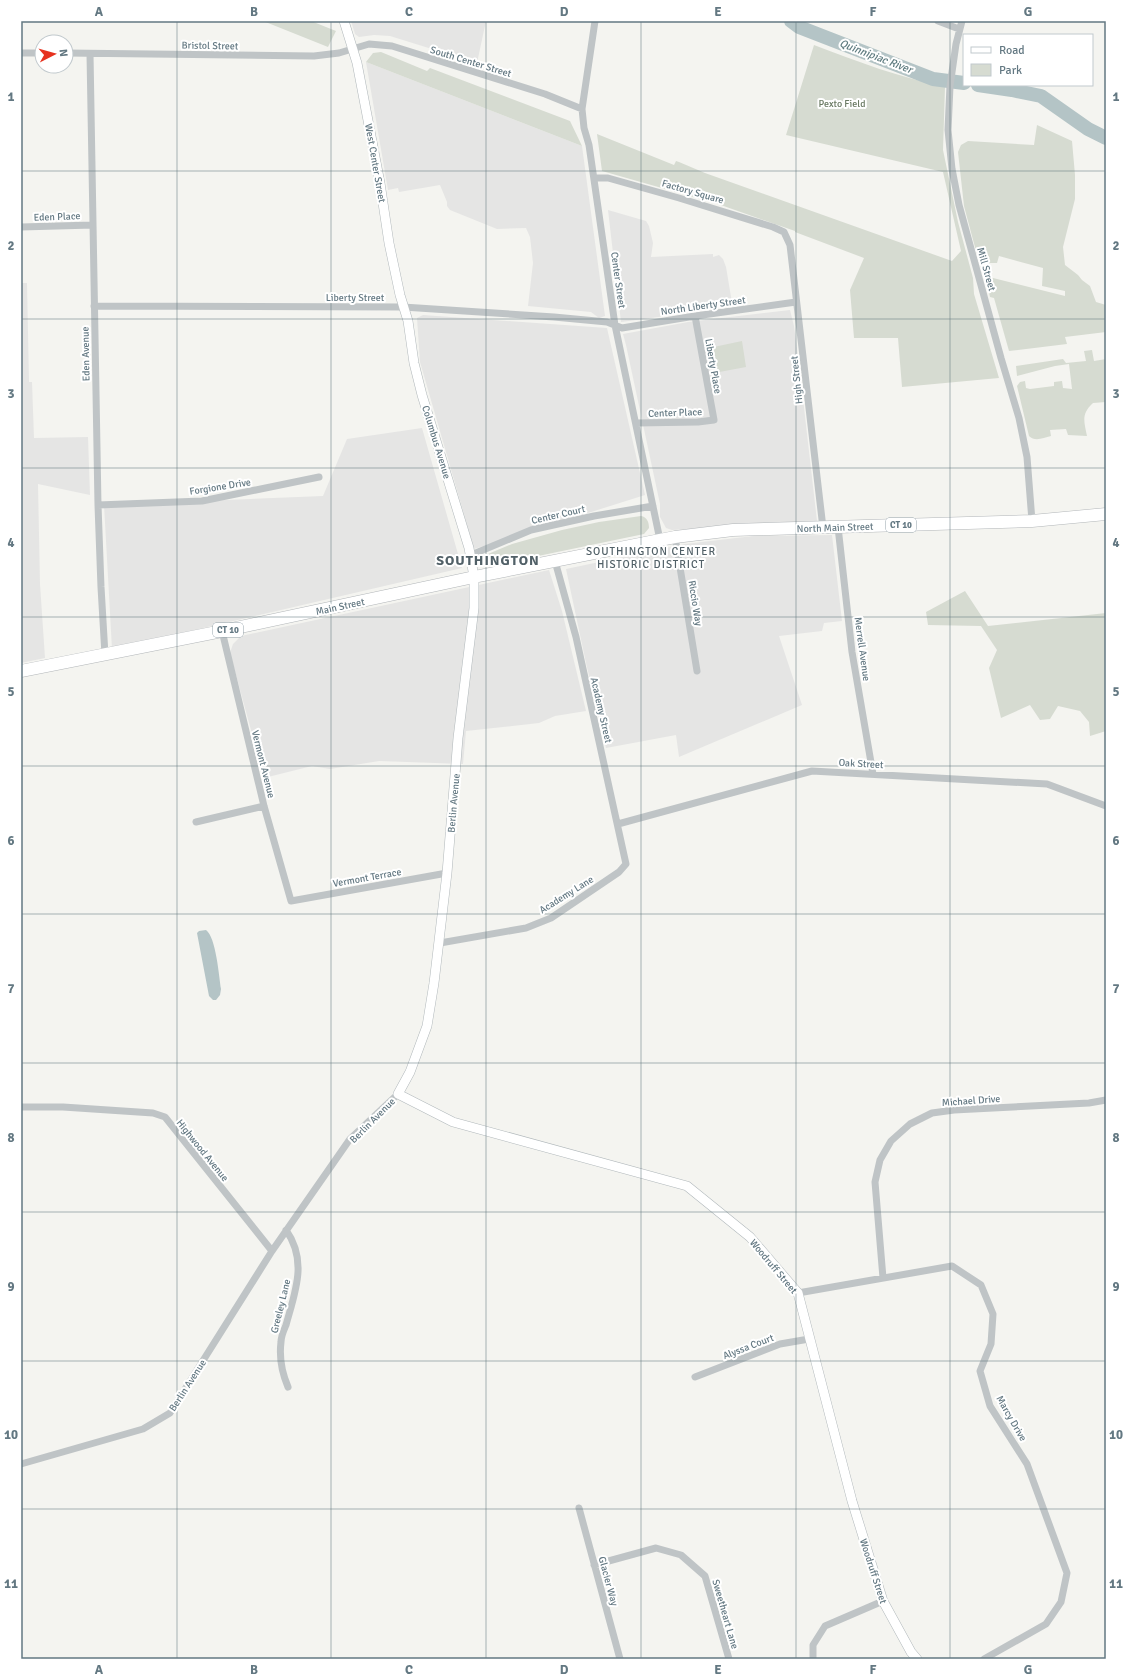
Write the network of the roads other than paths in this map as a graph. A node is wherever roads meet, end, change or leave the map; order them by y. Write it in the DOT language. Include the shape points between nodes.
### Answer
graph roads {
  1 [pos="344,21"];
  2 [pos="595,21"];
  3 [pos="938,21"];
  4 [pos="962,21"];
  5 [pos="959,29"];
  6 [pos="353,49"];
  7 [pos="21,53"];
  8 [pos="34,53"];
  9 [pos="74,53"];
  10 [pos="90,54"];
  11 [pos="582,109"];
  12 [pos="594,178"];
  13 [pos="93,225"];
  14 [pos="21,227"];
  15 [pos="784,232"];
  16 [pos="796,302"];
  17 [pos="94,306"];
  18 [pos="403,307"];
  19 [pos="695,316"];
  20 [pos="614,325"];
  21 [pos="714,420"];
  22 [pos="636,423"];
  23 [pos="319,478"];
  24 [pos="98,505"];
  25 [pos="654,506"];
  26 [pos="1106,514"];
  27 [pos="1032,521"];
  28 [pos="838,527"];
  29 [pos="823,528"];
  30 [pos="675,537"];
  31 [pos="660,540"];
  32 [pos="471,555"];
  33 [pos="556,561"];
  34 [pos="474,577"];
  35 [pos="222,631"];
  36 [pos="105,655"];
  37 [pos="21,671"];
  38 [pos="697,671"];
  39 [pos="873,774"];
  40 [pos="264,806"];
  41 [pos="1106,806"];
  42 [pos="196,822"];
  43 [pos="618,824"];
  44 [pos="626,864"];
  45 [pos="446,873"];
  46 [pos="291,901"];
  47 [pos="440,943"];
  48 [pos="398,1094"];
  49 [pos="1106,1100"];
  50 [pos="21,1107"];
  51 [pos="286,1230"];
  52 [pos="272,1251"];
  53 [pos="883,1278"];
  54 [pos="798,1293"];
  55 [pos="809,1339"];
  56 [pos="695,1377"];
  57 [pos="288,1387"];
  58 [pos="21,1464"];
  59 [pos="579,1508"];
  60 [pos="594,1565"];
  61 [pos="883,1601"];
  62 [pos="620,1659"];
  63 [pos="729,1659"];
  64 [pos="813,1659"];
  65 [pos="917,1659"];
  66 [pos="984,1659"];
  1 -- 6 [label="street, West Center Street"];
  2 -- 11 [label="street, Center Street"];
  3 -- 5 [label="street"];
  4 -- 5 [label="street, Mill Street"];
  5 -- 27 [label="street, Mill Street" via="950,86 949,136 952,169 959,205 1019,418 1027,457"];
  6 -- 10 [label="street, Bristol Street" via="314,56"];
  6 -- 11 [label="street, South Center Street" via="369,44 392,46 545,94"];
  6 -- 18 [label="street, West Center Street"];
  7 -- 8 [label="street"];
  9 -- 10 [label="street, Bristol Street"];
  10 -- 13 [label="street, Eden Avenue"];
  11 -- 12 [label="street, Center Street"];
  12 -- 15 [label="street, Factory Square" via="608,178 680,198 773,226"];
  12 -- 20 [label="street, Center Street"];
  13 -- 14 [label="street, Eden Place"];
  13 -- 17 [label="street, Eden Avenue"];
  15 -- 16 [label="street, High Street" via="790,245"];
  16 -- 19 [label="street, North Liberty Street"];
  16 -- 29 [label="street, High Street"];
  17 -- 18 [label="street, Liberty Street"];
  17 -- 24 [label="street, Eden Avenue"];
  18 -- 20 [label="street, Liberty Street" via="554,317 607,322"];
  18 -- 32 [label="street, Columbus Avenue" via="422,396"];
  19 -- 20 [label="street, North Liberty Street" via="622,328"];
  19 -- 21 [label="street, Liberty Place"];
  20 -- 22 [label="street, Center Street"];
  21 -- 22 [label="street, Center Place"];
  22 -- 25 [label="street, Center Street"];
  23 -- 24 [label="street, Forgione Drive" via="202,501"];
  24 -- 36 [label="street, Eden Avenue"];
  25 -- 31 [label="street, Center Street"];
  25 -- 32 [label="street, Center Court" via="531,530"];
  26 -- 27 [label="highway, North Main Street / CT 10"];
  27 -- 28 [label="highway, North Main Street / CT 10"];
  28 -- 29 [label="highway, North Main Street / CT 10"];
  28 -- 39 [label="street, Merrell Avenue" via="852,652"];
  29 -- 30 [label="highway, North Main Street / CT 10" via="733,530"];
  30 -- 31 [label="highway, North Main Street / CT 10"];
  30 -- 38 [label="street, Riccio Way"];
  31 -- 33 [label="highway, Main Street / CT 10"];
  32 -- 34 [label="street, Columbus Avenue"];
  33 -- 34 [label="highway, Main Street / CT 10"];
  33 -- 43 [label="street, Academy Street" via="576,637"];
  34 -- 35 [label="highway, Main Street / CT 10"];
  34 -- 45 [label="street, Berlin Avenue" via="474,608 458,738"];
  35 -- 36 [label="highway, Main Street / CT 10"];
  35 -- 40 [label="street, Vermont Avenue"];
  36 -- 37 [label="highway, Main Street / CT 10"];
  39 -- 41 [label="street, Oak Street" via="1046,784"];
  39 -- 43 [label="street, Oak Street" via="812,771"];
  40 -- 42 [label="street"];
  40 -- 46 [label="street, Vermont Avenue"];
  43 -- 44 [label="street, Academy Street"];
  44 -- 47 [label="street, Academy Lane" via="619,872 551,918 526,928"];
  45 -- 46 [label="street, Vermont Terrace"];
  45 -- 47 [label="street, Berlin Avenue"];
  47 -- 48 [label="street, Berlin Avenue" via="427,1026 410,1072"];
  48 -- 51 [label="street, Berlin Avenue" via="350,1139"];
  48 -- 54 [label="street, Woodruff Street" via="453,1122 687,1186 750,1237"];
  49 -- 53 [label="street, Michael Drive" via="954,1110 932,1113 910,1124 891,1141 880,1160 875,1182"];
  50 -- 52 [label="street, Highwood Avenue" via="152,1113 164,1118"];
  51 -- 52 [label="street, Berlin Avenue"];
  51 -- 57 [label="street, Greeley Lane" via="293,1239 297,1251 298,1272 281,1342 282,1372"];
  52 -- 58 [label="street, Berlin Avenue" via="170,1413 143,1429"];
  53 -- 54 [label="street, Marcy Drive"];
  53 -- 66 [label="street, Marcy Drive" via="952,1266 981,1285 993,1314 991,1344 980,1372 990,1406 1027,1464 1067,1573 1061,1602 1046,1624"];
  54 -- 55 [label="street, Woodruff Street"];
  55 -- 56 [label="street, Alyssa Court" via="780,1344"];
  55 -- 61 [label="street, Woodruff Street" via="852,1501"];
  59 -- 60 [label="street, Glacier Way"];
  60 -- 62 [label="street, Glacier Way"];
  60 -- 63 [label="street, Sweetheart Lane" via="656,1548 681,1555 705,1576"];
  61 -- 64 [label="street" via="825,1626 813,1645"];
  61 -- 65 [label="street, Woodruff Street"];
}
